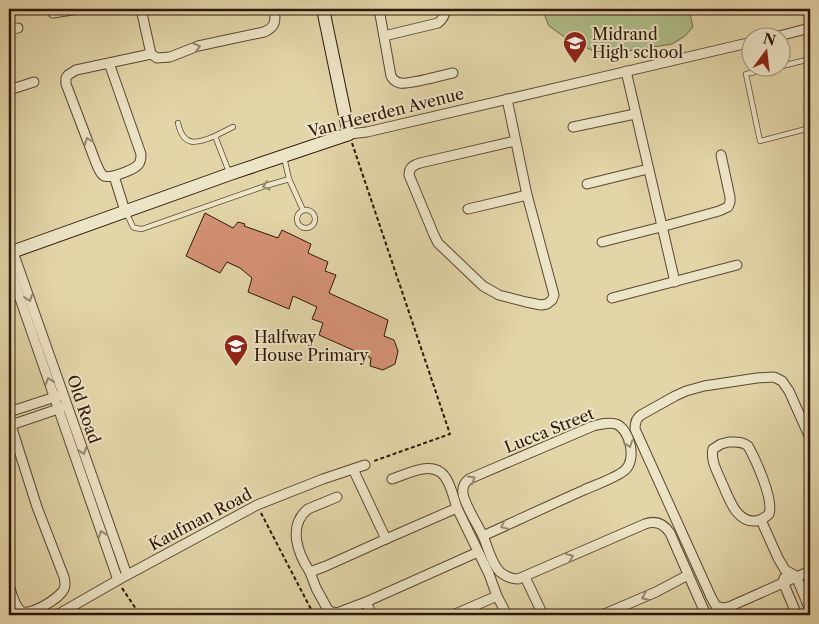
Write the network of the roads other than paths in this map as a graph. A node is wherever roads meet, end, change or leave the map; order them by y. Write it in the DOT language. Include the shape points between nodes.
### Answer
graph roads {
  1 [pos="78,9"];
  2 [pos="141,9"];
  3 [pos="274,9"];
  4 [pos="323,9"];
  5 [pos="379,9"];
  6 [pos="444,9"];
  7 [pos="53,13"];
  8 [pos="18,28"];
  9 [pos="810,28"];
  10 [pos="9,30"];
  11 [pos="792,33"];
  12 [pos="384,36"];
  13 [pos="742,44"];
  14 [pos="151,54"];
  15 [pos="810,59"];
  16 [pos="109,63"];
  17 [pos="792,64"];
  18 [pos="626,71"];
  19 [pos="453,73"];
  20 [pos="747,78"];
  21 [pos="34,82"];
  22 [pos="9,90"];
  23 [pos="507,99"];
  24 [pos="635,114"];
  25 [pos="178,123"];
  26 [pos="233,127"];
  27 [pos="573,127"];
  28 [pos="810,128"];
  29 [pos="349,134"];
  30 [pos="215,136"];
  31 [pos="515,141"];
  32 [pos="284,155"];
  33 [pos="721,155"];
  34 [pos="648,169"];
  35 [pos="230,174"];
  36 [pos="114,176"];
  37 [pos="290,179"];
  38 [pos="587,184"];
  39 [pos="527,195"];
  40 [pos="468,209"];
  41 [pos="303,210"];
  42 [pos="126,211"];
  43 [pos="661,227"];
  44 [pos="602,242"];
  45 [pos="10,251"];
  46 [pos="737,265"];
  47 [pos="9,266"];
  48 [pos="675,282"];
  49 [pos="612,298"];
  50 [pos="58,396"];
  51 [pos="62,407"];
  52 [pos="9,412"];
  53 [pos="10,422"];
  54 [pos="810,438"];
  55 [pos="365,465"];
  56 [pos="353,469"];
  57 [pos="392,479"];
  58 [pos="337,497"];
  59 [pos="457,508"];
  60 [pos="761,520"];
  61 [pos="483,536"];
  62 [pos="386,539"];
  63 [pos="478,552"];
  64 [pos="785,570"];
  65 [pos="810,571"];
  66 [pos="310,572"];
  67 [pos="127,575"];
  68 [pos="688,575"];
  69 [pos="796,576"];
  70 [pos="525,577"];
  71 [pos="118,580"];
  72 [pos="783,582"];
  73 [pos="9,586"];
  74 [pos="497,596"];
  75 [pos="366,602"];
  76 [pos="810,610"];
  77 [pos="57,615"];
  78 [pos="372,615"];
  79 [pos="453,615"];
  80 [pos="507,615"];
  81 [pos="543,615"];
  82 [pos="602,615"];
  83 [pos="706,615"];
  84 [pos="797,615"];
  1 -- 7 [label="street"];
  2 -- 14 [label="street"];
  14 -- 3 [label="street, one-way" via="157,58 170,57 198,46 264,32 275,24"];
  4 -- 29 [label="street"];
  5 -- 12 [label="street"];
  6 -- 12 [label="street" via="444,16 438,23"];
  8 -- 10 [label="street"];
  9 -- 11 [label="street"];
  12 -- 19 [label="street" via="391,76 396,82 405,84"];
  13 -- 18 [label="street, Van Heerden Avenue"];
  14 -- 16 [label="street"];
  15 -- 17 [label="lane"];
  16 -- 36 [label="street" via="141,154 137,166"];
  36 -- 16 [label="street, one-way" via="105,176 99,170 66,84 66,78 76,70"];
  18 -- 23 [label="street, Van Heerden Avenue"];
  18 -- 24 [label="street"];
  20 -- 28 [label="lane" via="760,141"];
  21 -- 22 [label="street"];
  23 -- 29 [label="street, Van Heerden Avenue"];
  23 -- 31 [label="street"];
  24 -- 27 [label="street"];
  24 -- 34 [label="street"];
  25 -- 30 [label="lane" via="180,134 186,140 198,141"];
  26 -- 30 [label="lane"];
  29 -- 32 [label="street, Van Heerden Avenue"];
  30 -- 35 [label="lane"];
  31 -- 39 [label="street"];
  31 -- 39 [label="street" via="420,163 411,167 408,175 442,247 483,286 512,299 545,304 554,295"];
  32 -- 35 [label="street, Van Heerden Avenue"];
  32 -- 37 [label="lane"];
  33 -- 43 [label="street" via="730,197 728,207"];
  34 -- 38 [label="street"];
  34 -- 43 [label="street"];
  35 -- 42 [label="street, Van Heerden Avenue"];
  36 -- 42 [label="street"];
  37 -- 41 [label="lane"];
  37 -- 42 [label="lane, one-way" via="142,230 133,227"];
  39 -- 40 [label="street"];
  41 -- 41 [label="lane" via="310,210 315,216 315,223 310,228 302,228 298,222 298,215"];
  42 -- 45 [label="street, Van Heerden Avenue"];
  43 -- 44 [label="street"];
  43 -- 48 [label="street"];
  45 -- 50 [label="street, Old Road, one-way"];
  46 -- 48 [label="street"];
  50 -- 47 [label="street, Old Road, one-way"];
  48 -- 49 [label="street"];
  50 -- 51 [label="street, Old Road"];
  50 -- 52 [label="street"];
  51 -- 53 [label="street"];
  51 -- 67 [label="street, Old Road, one-way"];
  71 -- 51 [label="street, Old Road, one-way"];
  53 -- 73 [label="street" via="65,585 63,592 52,601 26,612 16,606"];
  54 -- 72 [label="street" via="789,391 782,381 774,378 686,391 644,412 636,422 635,429 714,604 722,608 731,606"];
  55 -- 56 [label="street, Kaufman Road"];
  56 -- 62 [label="street"];
  56 -- 67 [label="street, Kaufman Road" via="257,505"];
  57 -- 59 [label="street" via="425,468 438,470 448,481"];
  58 -- 66 [label="street" via="308,509 297,525 297,544"];
  59 -- 62 [label="street"];
  59 -- 63 [label="street"];
  60 -- 60 [label="street" via="749,522 738,514 712,456 716,447 735,442 748,446 770,501 769,514"];
  60 -- 64 [label="street"];
  61 -- 61 [label="street, Lucca Street, one-way" via="463,493 468,479 594,426 607,423 620,427 632,451 630,464 624,471"];
  61 -- 70 [label="street" via="500,572 516,580"];
  62 -- 66 [label="street"];
  63 -- 74 [label="street"];
  63 -- 75 [label="street"];
  64 -- 69 [label="street"];
  64 -- 72 [label="street"];
  65 -- 69 [label="street"];
  66 -- 75 [label="street" via="329,611 337,613"];
  67 -- 71 [label="street, Kaufman Road"];
  70 -- 68 [label="street, one-way" via="649,522 661,524 668,530"];
  68 -- 82 [label="street, one-way"];
  68 -- 83 [label="street"];
  69 -- 72 [label="street"];
  69 -- 76 [label="street"];
  70 -- 81 [label="street"];
  71 -- 77 [label="street, Kaufman Road"];
  72 -- 84 [label="street"];
  74 -- 79 [label="street"];
  74 -- 80 [label="street"];
  75 -- 78 [label="street"];
}
